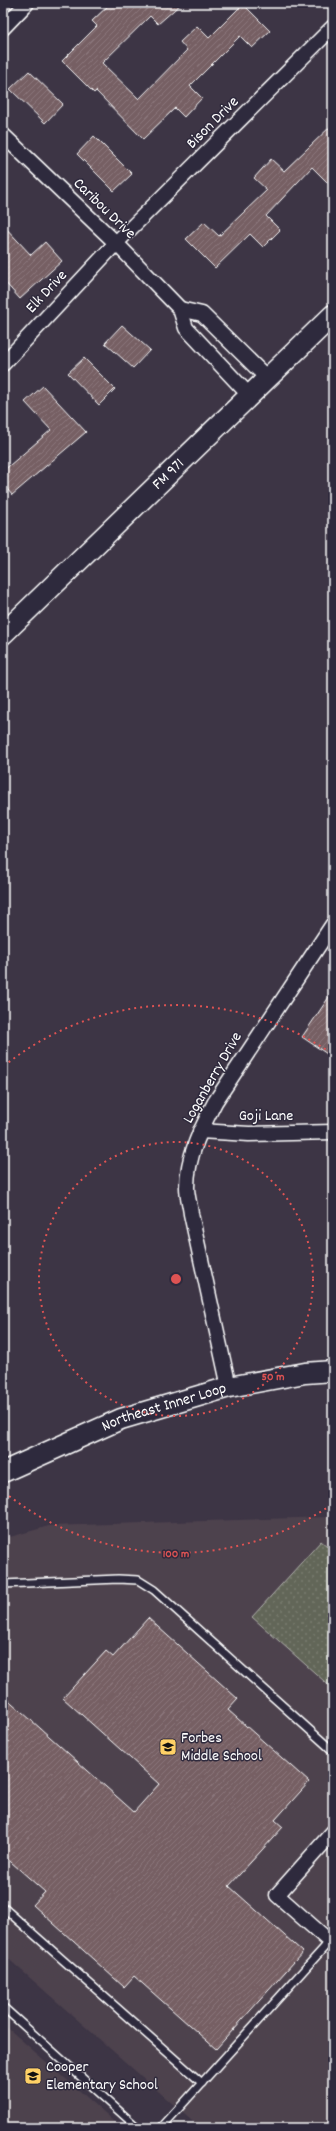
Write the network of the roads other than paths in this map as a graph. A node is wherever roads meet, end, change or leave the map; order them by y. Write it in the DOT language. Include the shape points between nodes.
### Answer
graph roads {
  1 [pos="28,3"];
  2 [pos="333,27"];
  3 [pos="3,28"];
  4 [pos="3,135"];
  5 [pos="116,244"];
  6 [pos="180,309"];
  7 [pos="333,315"];
  8 [pos="3,364"];
  9 [pos="267,378"];
  10 [pos="249,395"];
  11 [pos="3,634"];
  12 [pos="333,924"];
  13 [pos="200,1131"];
  14 [pos="333,1132"];
  15 [pos="333,1371"];
  16 [pos="229,1387"];
  17 [pos="3,1472"];
  18 [pos="3,1584"];
  19 [pos="333,1752"];
  20 [pos="333,1832"];
  21 [pos="3,1906"];
  22 [pos="331,1939"];
  23 [pos="3,2007"];
  24 [pos="202,2083"];
  25 [pos="138,2128"];
  26 [pos="161,2128"];
  1 -- 3 [label="street"];
  2 -- 5 [label="street, Bison Drive"];
  4 -- 5 [label="street, Caribou Drive"];
  5 -- 6 [label="street, Caribou Drive"];
  5 -- 8 [label="street, Elk Drive"];
  6 -- 9 [label="street" via="202,314"];
  6 -- 10 [label="street, Caribou Drive" via="186,328"];
  7 -- 9 [label="main road, FM 971 / FM 971"];
  9 -- 10 [label="main road, FM 971 / FM 971"];
  10 -- 11 [label="main road, FM 971 / FM 971"];
  12 -- 13 [label="street, Loganberry Drive" via="227,1083"];
  13 -- 14 [label="street, Goji Lane" via="249,1134"];
  13 -- 16 [label="street, Loganberry Drive" via="190,1161 187,1188"];
  15 -- 16 [label="main road, Northeast Inner Loop" via="305,1372"];
  16 -- 17 [label="main road, Northeast Inner Loop" via="121,1419"];
  18 -- 19 [label="lane" via="138,1580 154,1590"];
  20 -- 22 [label="street" via="277,1895"];
  21 -- 24 [label="lane"];
  22 -- 24 [label="lane"];
  23 -- 25 [label="lane"];
  24 -- 26 [label="lane"];
}
